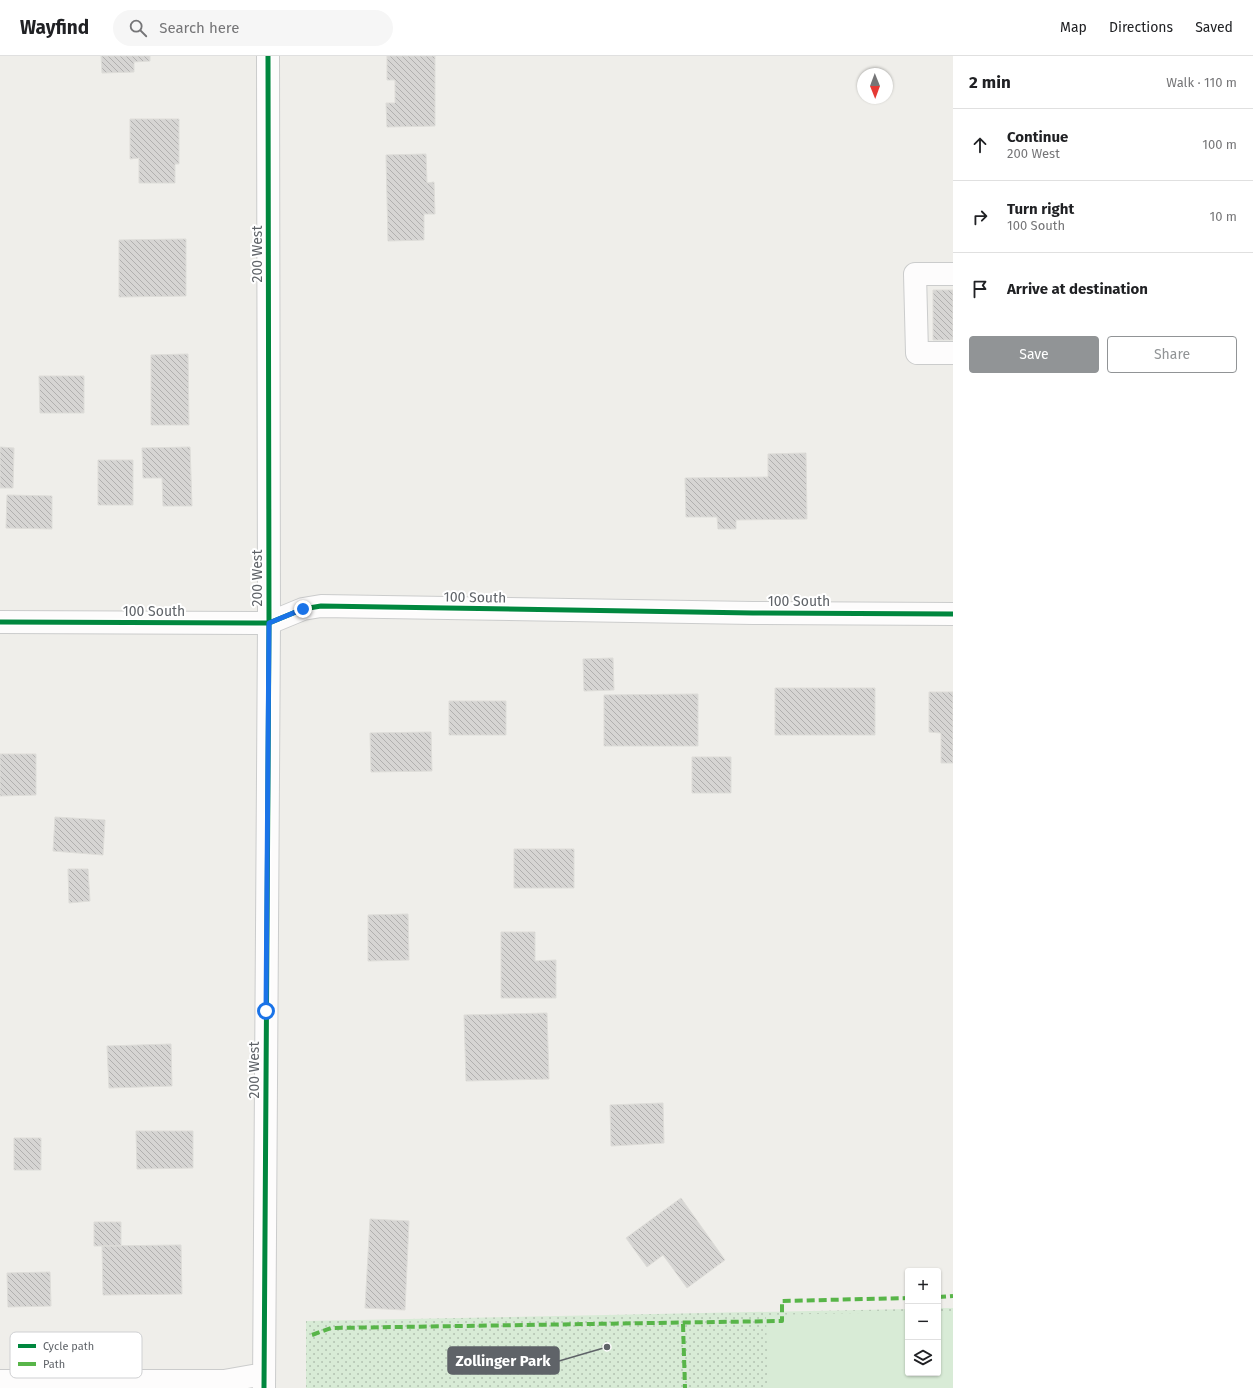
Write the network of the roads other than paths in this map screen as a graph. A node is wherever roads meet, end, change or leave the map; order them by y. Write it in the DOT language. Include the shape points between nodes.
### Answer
graph roads {
  1 [pos="268,56"];
  2 [pos="953,274"];
  3 [pos="953,353"];
  4 [pos="953,614"];
  5 [pos="0,622"];
  6 [pos="269,623"];
  7 [pos="0,1380"];
  8 [pos="264,1381"];
  1 -- 6 [label="street, 200 West"];
  2 -- 3 [label="street" via="915,274 917,353"];
  4 -- 6 [label="street, 100 South" via="321,606 303,609"];
  5 -- 6 [label="street, 100 South"];
  6 -- 8 [label="street, 200 West"];
  7 -- 8 [label="street"];
}
